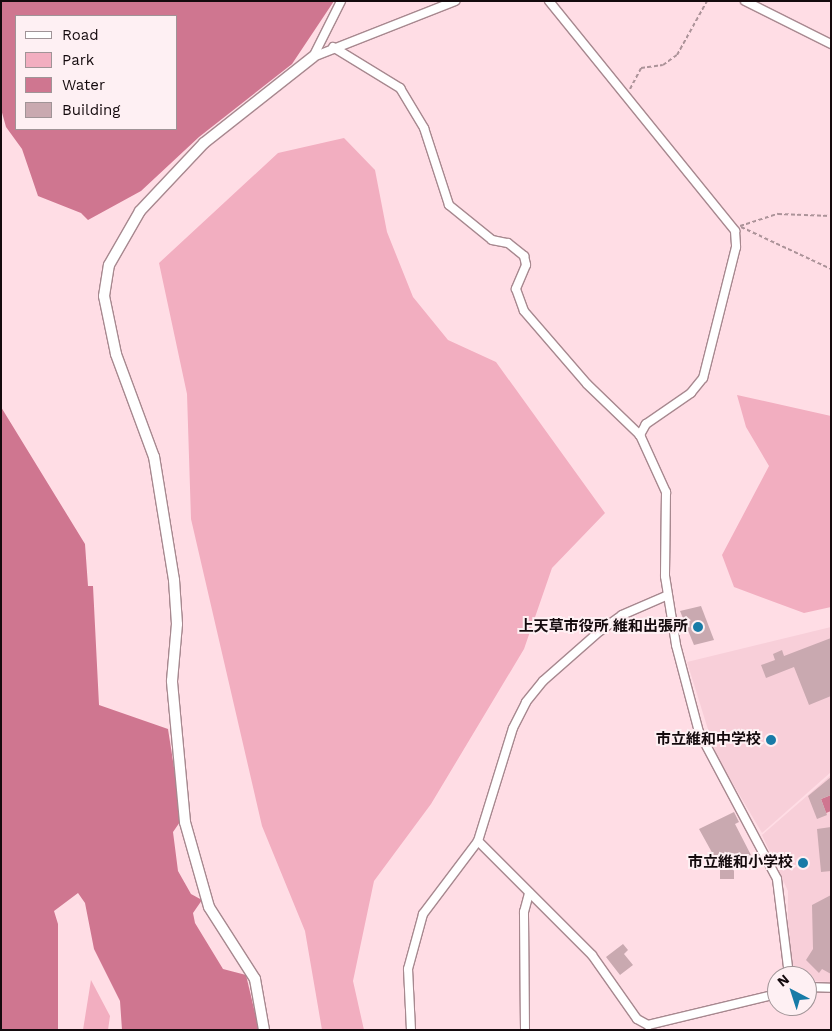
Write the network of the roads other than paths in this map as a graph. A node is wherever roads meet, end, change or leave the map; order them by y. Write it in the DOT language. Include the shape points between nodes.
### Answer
graph roads {
  1 [pos="342,1"];
  2 [pos="454,1"];
  3 [pos="549,1"];
  4 [pos="745,1"];
  5 [pos="831,44"];
  6 [pos="334,48"];
  7 [pos="312,57"];
  8 [pos="640,436"];
  9 [pos="668,595"];
  10 [pos="478,841"];
  11 [pos="529,893"];
  12 [pos="787,966"];
  13 [pos="817,987"];
  14 [pos="831,988"];
  15 [pos="767,996"];
  16 [pos="264,1030"];
  17 [pos="411,1030"];
  18 [pos="525,1030"];
  1 -- 7 [label="street"];
  2 -- 6 [label="street"];
  3 -- 8 [label="street" via="689,180 736,225 736,247 703,378 692,392 646,424"];
  4 -- 5 [label="street"];
  6 -- 7 [label="street"];
  6 -- 8 [label="street" via="400,88 416,108 449,205 492,240 508,242 524,256 526,265 516,289 524,311 588,384"];
  7 -- 16 [label="street" via="204,143 140,211 108,265 104,296 116,354 154,457 174,580 176,624 172,681 185,822 209,908 255,979"];
  8 -- 9 [label="street" via="666,492"];
  9 -- 10 [label="street" via="622,615 537,688 513,728"];
  9 -- 12 [label="street" via="699,732 777,879"];
  10 -- 11 [label="street"];
  10 -- 17 [label="street" via="423,914 408,970"];
  11 -- 15 [label="street" via="592,955 637,1019 648,1024"];
  11 -- 18 [label="street" via="524,912"];
  13 -- 14 [label="street"];
}
